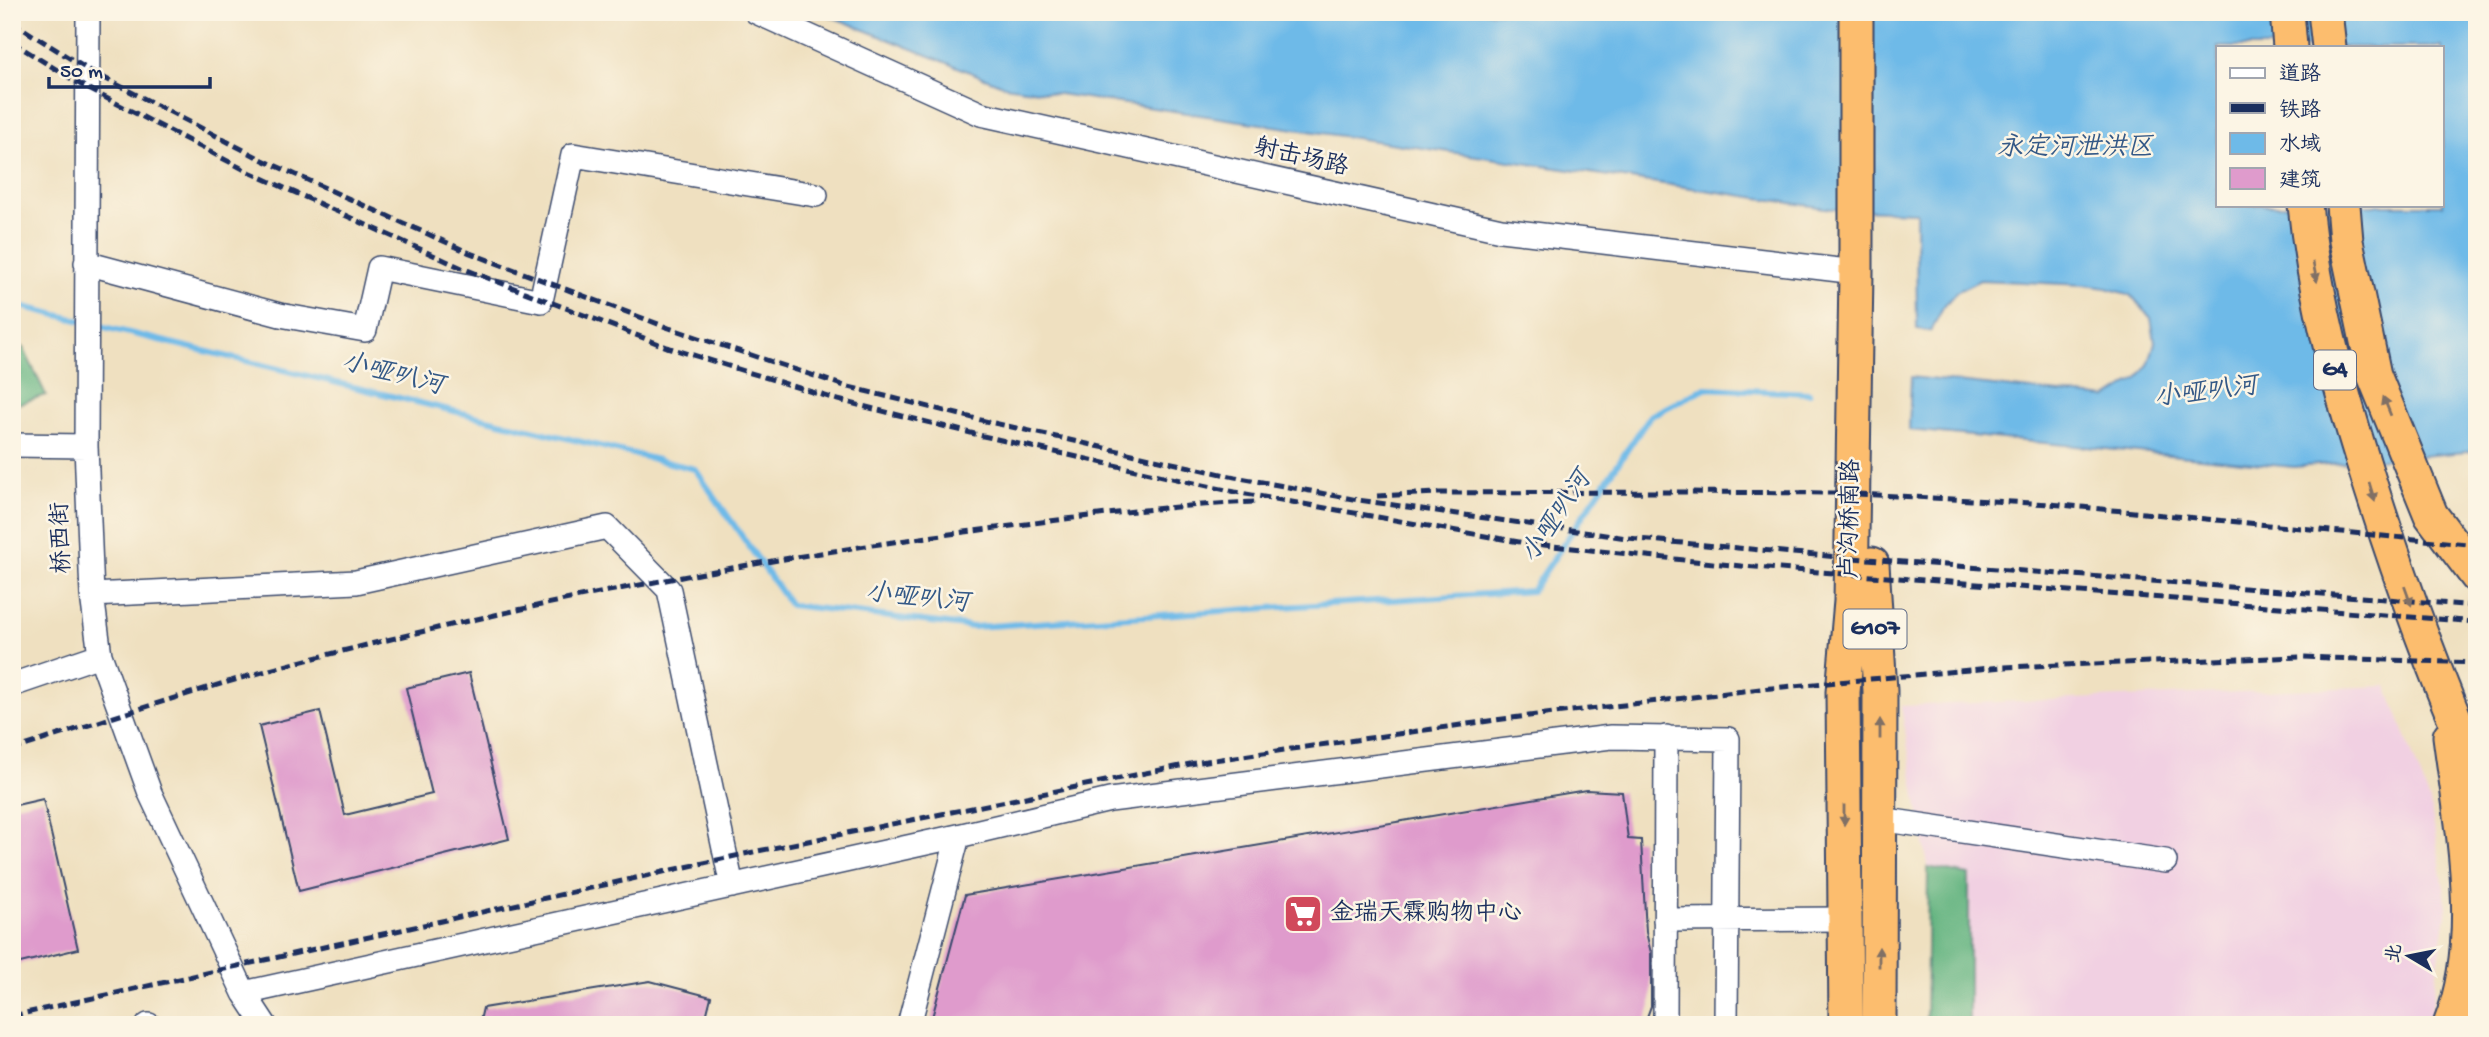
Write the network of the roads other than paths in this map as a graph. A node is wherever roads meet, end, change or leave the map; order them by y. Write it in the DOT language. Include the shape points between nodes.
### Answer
graph roads {
  1 [pos="88,12"];
  2 [pos="756,12"];
  3 [pos="1856,12"];
  4 [pos="1869,12"];
  5 [pos="2287,12"];
  6 [pos="2325,12"];
  7 [pos="2290,46"];
  8 [pos="2329,46"];
  9 [pos="816,195"];
  10 [pos="2305,206"];
  11 [pos="2343,206"];
  12 [pos="1862,232"];
  13 [pos="86,263"];
  14 [pos="1856,272"];
  15 [pos="12,445"];
  16 [pos="86,446"];
  17 [pos="2477,576"];
  18 [pos="92,595"];
  19 [pos="100,655"];
  20 [pos="12,685"];
  21 [pos="2445,699"];
  22 [pos="1665,737"];
  23 [pos="2477,772"];
  24 [pos="1880,819"];
  25 [pos="958,836"];
  26 [pos="2165,862"];
  27 [pos="732,886"];
  28 [pos="1727,918"];
  29 [pos="1845,919"];
  30 [pos="1665,920"];
  31 [pos="244,993"];
  32 [pos="265,1025"];
  33 [pos="909,1025"];
  34 [pos="1665,1025"];
  35 [pos="1726,1025"];
  36 [pos="1846,1025"];
  37 [pos="1879,1025"];
  38 [pos="2450,1025"];
  1 -- 13 [label="street, 桥西街"];
  2 -- 14 [label="street, 射击场路" via="981,114 1501,230"];
  3 -- 12 [label="highway, 卢沟桥南路 / G107"];
  4 -- 12 [label="highway, 卢沟桥南路 / G107"];
  5 -- 7 [label="highway"];
  6 -- 8 [label="highway"];
  9 -- 13 [label="street" via="573,155 541,301 379,268 365,330 280,315"];
  10 -- 21 [label="highway, G4, one-way" via="2309,247 2337,380 2384,531"];
  17 -- 11 [label="highway, G4, one-way" via="2431,514 2374,374 2346,242"];
  12 -- 14 [label="highway, 卢沟桥南路 / G107"];
  24 -- 12 [label="highway, 卢沟桥南路 / G107, one-way" via="1880,691"];
  13 -- 16 [label="street, 桥西街"];
  14 -- 29 [label="highway, 卢沟桥南路 / G107, one-way" via="1851,601 1843,692"];
  15 -- 16 [label="street"];
  16 -- 18 [label="street, 桥西街"];
  18 -- 19 [label="street, 桥西街"];
  18 -- 27 [label="street" via="356,582 607,527 669,590"];
  19 -- 20 [label="street"];
  19 -- 31 [label="street, 桥西街" via="150,793"];
  21 -- 23 [label="highway, G4"];
  21 -- 38 [label="highway" via="2467,871 2460,998"];
  22 -- 25 [label="street" via="1611,737 1110,800"];
  22 -- 28 [label="street" via="1728,738"];
  22 -- 30 [label="street"];
  24 -- 26 [label="street"];
  37 -- 24 [label="highway, 卢沟桥南路 / G107, one-way"];
  25 -- 27 [label="street"];
  25 -- 33 [label="street"];
  27 -- 31 [label="street"];
  28 -- 29 [label="street"];
  28 -- 30 [label="street"];
  28 -- 35 [label="street"];
  29 -- 36 [label="highway, 卢沟桥南路 / G107"];
  30 -- 34 [label="street"];
  31 -- 32 [label="street, 桥西街"];
}
